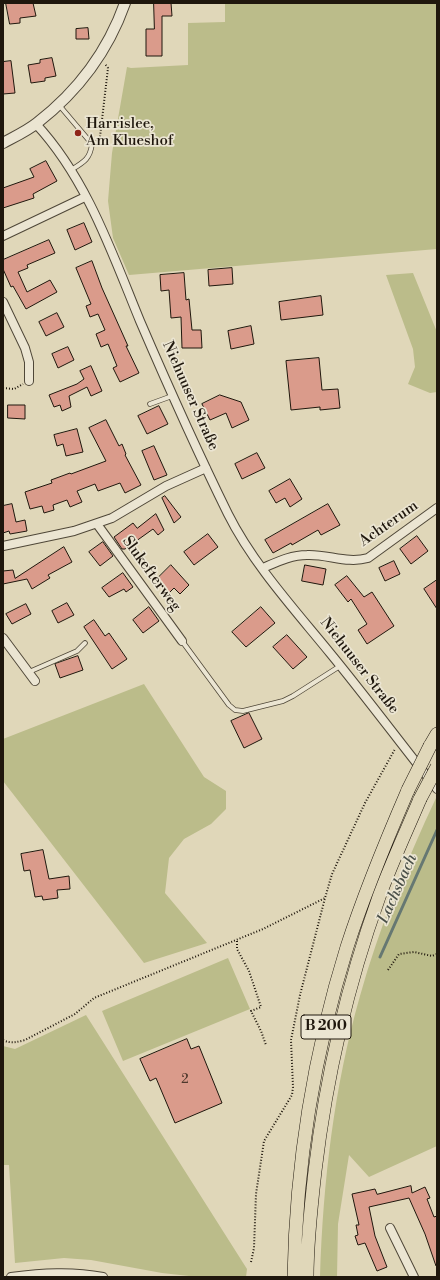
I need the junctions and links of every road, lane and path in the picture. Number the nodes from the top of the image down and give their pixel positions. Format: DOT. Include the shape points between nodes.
graph roads {
  1 [pos="125,3"];
  2 [pos="100,55"];
  3 [pos="59,105"];
  4 [pos="36,124"];
  5 [pos="3,143"];
  6 [pos="92,144"];
  7 [pos="70,170"];
  8 [pos="85,197"];
  9 [pos="3,236"];
  10 [pos="3,302"];
  11 [pos="29,381"];
  12 [pos="3,388"];
  13 [pos="172,396"];
  14 [pos="150,404"];
  15 [pos="206,468"];
  16 [pos="437,508"];
  17 [pos="96,524"];
  18 [pos="3,546"];
  19 [pos="263,568"];
  20 [pos="3,638"];
  21 [pos="182,641"];
  22 [pos="85,643"];
  23 [pos="341,666"];
  24 [pos="28,672"];
  25 [pos="35,681"];
  26 [pos="437,734"];
  27 [pos="399,741"];
  28 [pos="437,767"];
  29 [pos="436,788"];
  30 [pos="324,898"];
  31 [pos="237,941"];
  32 [pos="437,954"];
  33 [pos="388,970"];
  34 [pos="3,1040"];
  35 [pos="266,1046"];
  36 [pos="390,1228"];
  37 [pos="251,1262"];
  38 [pos="11,1277"];
  39 [pos="101,1277"];
  40 [pos="294,1277"];
  41 [pos="307,1277"];
  42 [pos="414,1277"];
  1 -- 2 [label="street"];
  2 -- 3 [label="street" via="84,78"];
  2 -- 6 [label="path" via="108,68 100,138"];
  3 -- 4 [label="street"];
  3 -- 6 [label="lane"];
  4 -- 5 [label="street"];
  4 -- 7 [label="street, Niehuuser Straße"];
  6 -- 7 [label="lane" via="91,153 82,163"];
  7 -- 8 [label="street, Niehuuser Straße"];
  8 -- 9 [label="street"];
  8 -- 13 [label="street, Niehuuser Straße" via="95,212"];
  10 -- 11 [label="street" via="25,348 29,362"];
  11 -- 12 [label="path" via="14,389"];
  13 -- 14 [label="lane"];
  13 -- 15 [label="street, Niehuuser Straße"];
  15 -- 17 [label="street" via="166,486 112,518"];
  15 -- 19 [label="street, Niehuuser Straße" via="232,522"];
  16 -- 19 [label="street, Achterum" via="368,558 358,561 308,554 281,560"];
  17 -- 18 [label="street"];
  17 -- 21 [label="street, Slukefterweg"];
  19 -- 23 [label="street, Niehuuser Straße"];
  20 -- 24 [label="street"];
  21 -- 23 [label="lane" via="228,705 235,710 243,711 293,696"];
  22 -- 24 [label="lane" via="77,651"];
  23 -- 27 [label="street, Niehuuser Straße"];
  24 -- 25 [label="street"];
  26 -- 40 [label="highway, B 200, bridge" via="408,790 368,887 334,992 318,1058 306,1127 296,1212"];
  27 -- 29 [label="street, Niehuuser Straße"];
  27 -- 30 [label="path" via="365,802 332,874"];
  28 -- 41 [label="highway, B 200, bridge" via="420,799 379,897 345,1009 320,1131"];
  30 -- 31 [label="path"];
  30 -- 37 [label="path" via="291,1040 292,1095 264,1141 256,1194"];
  31 -- 34 [label="path" via="94,998 75,1014 25,1040 16,1043"];
  31 -- 35 [label="path" via="237,950 249,971 260,1007 251,1011"];
  32 -- 33 [label="path" via="399,954"];
  36 -- 42 [label="street"];
  38 -- 39 [label="street" via="72,1272"];
}
